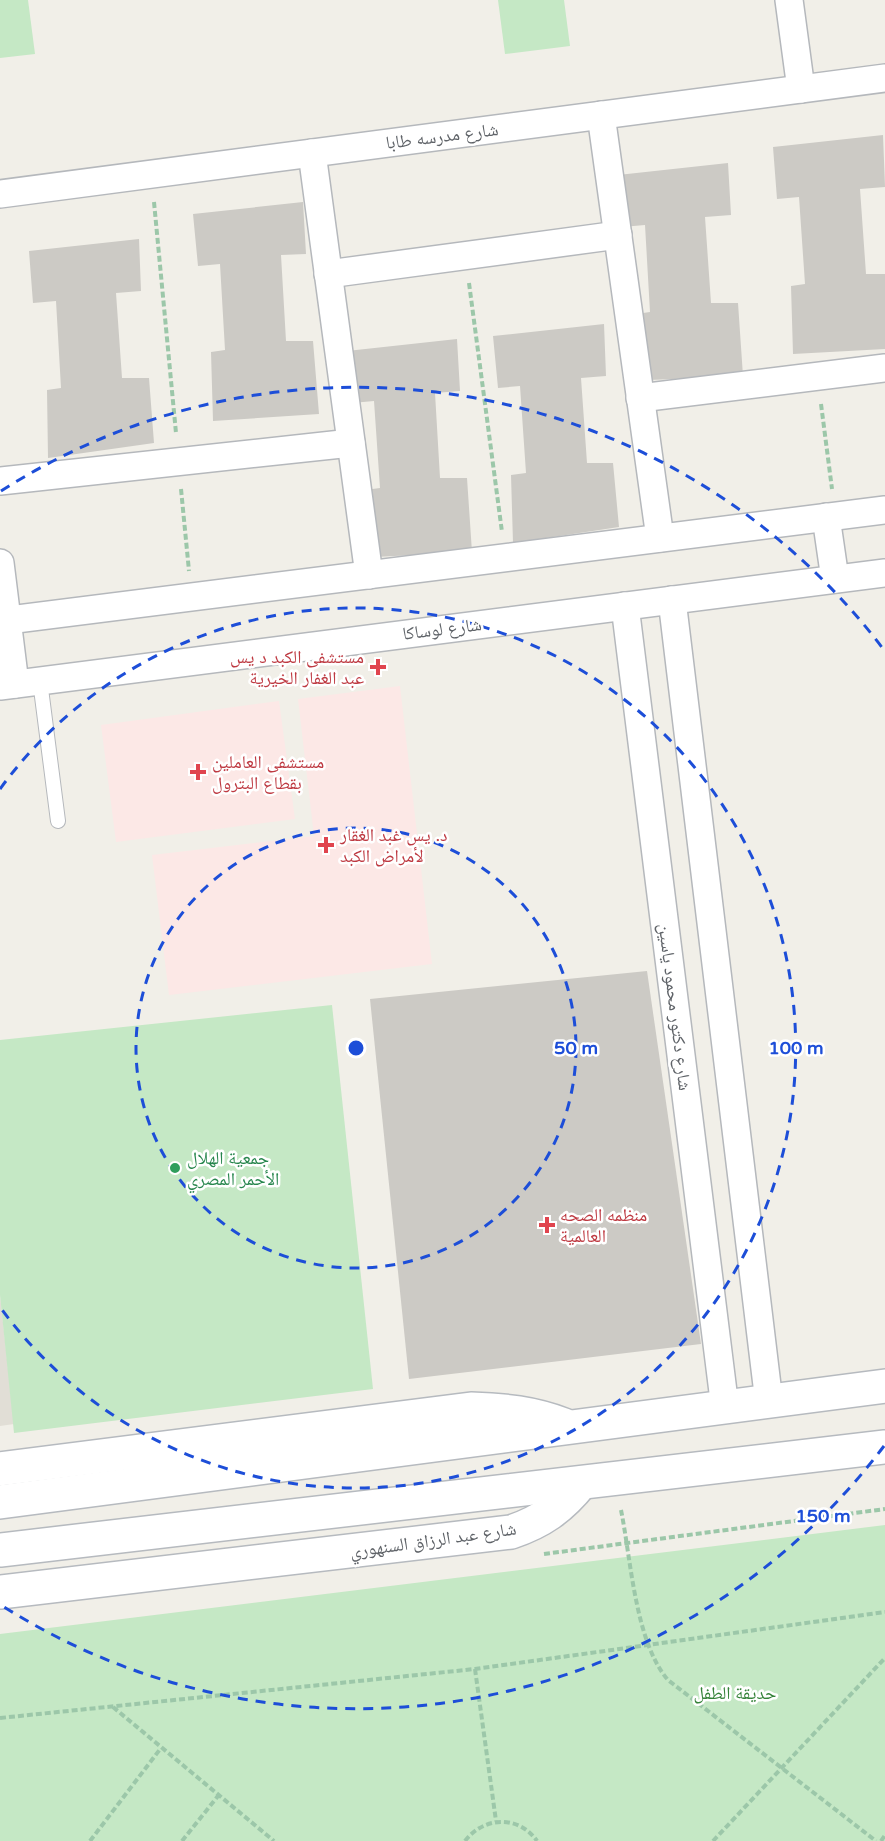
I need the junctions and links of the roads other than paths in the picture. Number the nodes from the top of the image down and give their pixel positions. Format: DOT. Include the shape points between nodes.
graph roads {
  1 [pos="789,0"];
  2 [pos="885,78"];
  3 [pos="801,89"];
  4 [pos="601,115"];
  5 [pos="312,153"];
  6 [pos="0,195"];
  7 [pos="618,235"];
  8 [pos="328,274"];
  9 [pos="885,368"];
  10 [pos="640,398"];
  11 [pos="351,443"];
  12 [pos="0,481"];
  13 [pos="885,510"];
  14 [pos="831,517"];
  15 [pos="660,538"];
  16 [pos="0,563"];
  17 [pos="885,573"];
  18 [pos="369,575"];
  19 [pos="835,579"];
  20 [pos="672,600"];
  21 [pos="625,606"];
  22 [pos="4,621"];
  23 [pos="18,684"];
  24 [pos="58,821"];
  25 [pos="885,1386"];
  26 [pos="769,1402"];
  27 [pos="724,1408"];
  28 [pos="574,1429"];
  29 [pos="885,1447"];
  30 [pos="0,1468"];
  31 [pos="580,1483"];
  32 [pos="0,1502"];
  33 [pos="0,1550"];
  34 [pos="0,1592"];
  1 -- 3 [label="street"];
  2 -- 3 [label="street, شارع مدرسه طابا"];
  3 -- 4 [label="street, شارع مدرسه طابا"];
  4 -- 5 [label="street, شارع مدرسه طابا"];
  4 -- 7 [label="street"];
  5 -- 6 [label="street, شارع مدرسه طابا"];
  5 -- 8 [label="street"];
  7 -- 8 [label="street"];
  7 -- 10 [label="street"];
  8 -- 11 [label="street"];
  9 -- 10 [label="street"];
  10 -- 15 [label="street"];
  11 -- 12 [label="street"];
  11 -- 18 [label="street"];
  13 -- 14 [label="street"];
  14 -- 15 [label="street"];
  14 -- 19 [label="street"];
  15 -- 18 [label="street"];
  16 -- 22 [label="street"];
  17 -- 19 [label="street, شارع لوساكا"];
  18 -- 22 [label="street"];
  19 -- 20 [label="street, شارع لوساكا"];
  20 -- 21 [label="street, شارع لوساكا"];
  20 -- 26 [label="street"];
  21 -- 23 [label="street, شارع لوساكا"];
  21 -- 27 [label="street, شارع دكتور محمود ياسين"];
  22 -- 23 [label="street"];
  23 -- 24 [label="lane"];
  25 -- 26 [label="street"];
  26 -- 27 [label="street"];
  27 -- 28 [label="street"];
  28 -- 30 [label="street" via="541,1416 471,1409"];
  28 -- 32 [label="street"];
  29 -- 31 [label="street"];
  31 -- 33 [label="street"];
  31 -- 34 [label="street, شارع عبد الرزاق السنهوري" via="551,1515 511,1532"];
}
